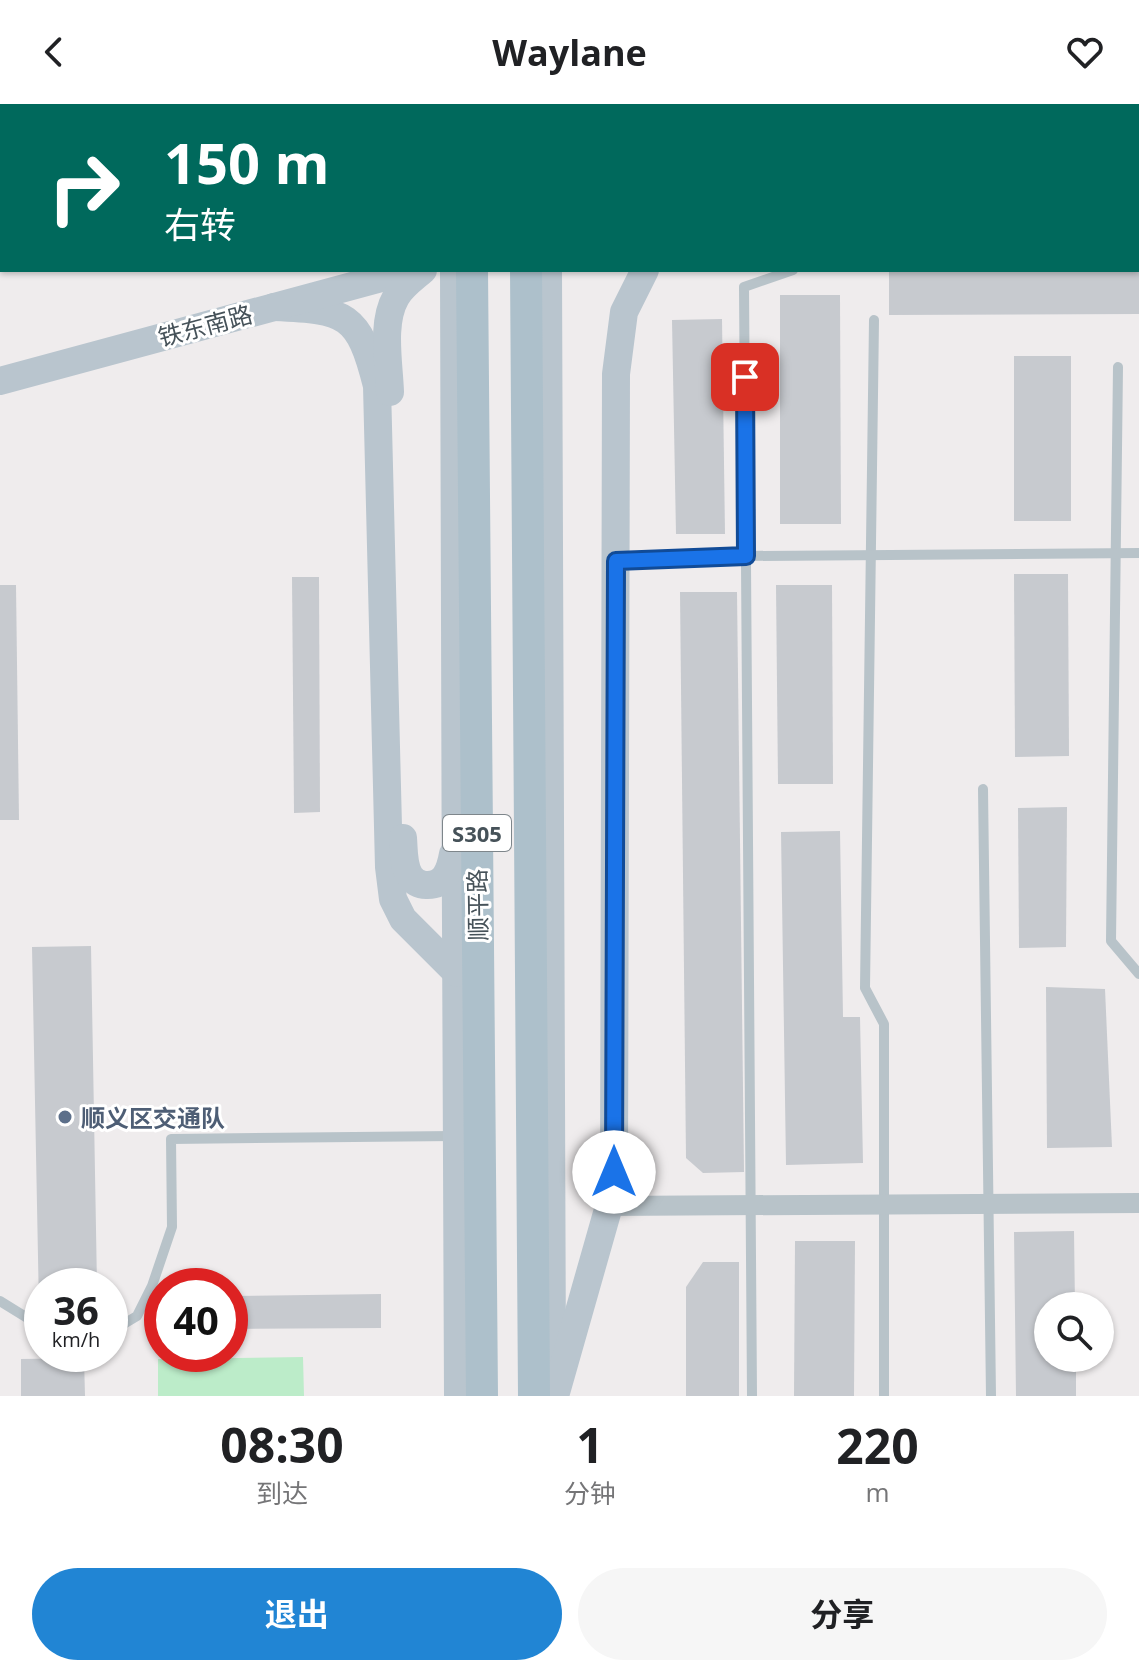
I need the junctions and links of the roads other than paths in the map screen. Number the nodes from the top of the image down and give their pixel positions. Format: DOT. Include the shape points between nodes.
graph roads {
  1 [pos="404,272"];
  2 [pos="421,272"];
  3 [pos="463,272"];
  4 [pos="463,272"];
  5 [pos="526,272"];
  6 [pos="548,272"];
  7 [pos="644,272"];
  8 [pos="787,272"];
  9 [pos="274,307"];
  10 [pos="874,320"];
  11 [pos="1118,367"];
  12 [pos="0,381"];
  13 [pos="1139,553"];
  14 [pos="1116,554"];
  15 [pos="871,555"];
  16 [pos="746,556"];
  17 [pos="616,561"];
  18 [pos="983,789"];
  19 [pos="455,842"];
  20 [pos="457,973"];
  21 [pos="1139,974"];
  22 [pos="459,1136"];
  23 [pos="1139,1203"];
  24 [pos="884,1204"];
  25 [pos="990,1205"];
  26 [pos="609,1206"];
  27 [pos="753,1207"];
  28 [pos="0,1301"];
  29 [pos="24,1316"];
  30 [pos="128,1321"];
  31 [pos="458,1396"];
  32 [pos="482,1396"];
  33 [pos="534,1396"];
  34 [pos="553,1396"];
  35 [pos="752,1396"];
  36 [pos="884,1396"];
  37 [pos="991,1396"];
  1 -- 9 [label="street, 铁东南路"];
  2 -- 19 [label="street" via="396,297 388,331 401,821 411,878 421,885 442,882"];
  3 -- 19 [label="street"];
  4 -- 32 [label="main road, 顺平路 / S305, bridge"];
  5 -- 33 [label="main road, S305, bridge"];
  6 -- 34 [label="street"];
  7 -- 17 [label="street" via="624,312 616,374"];
  8 -- 16 [label="lane" via="744,287"];
  9 -- 12 [label="street, 铁东南路"];
  9 -- 20 [label="street" via="337,315 357,331 369,353 377,386 393,899 403,919"];
  10 -- 15 [label="lane"];
  11 -- 14 [label="lane"];
  13 -- 14 [label="lane"];
  14 -- 15 [label="lane"];
  14 -- 21 [label="lane" via="1111,941"];
  15 -- 16 [label="lane"];
  15 -- 24 [label="lane" via="865,988 884,1024"];
  16 -- 17 [label="lane"];
  16 -- 27 [label="lane"];
  17 -- 26 [label="street" via="614,1156"];
  18 -- 25 [label="lane"];
  19 -- 20 [label="street"];
  20 -- 22 [label="street"];
  22 -- 30 [label="lane" via="171,1139 172,1227 152,1286 137,1316"];
  22 -- 31 [label="street"];
  23 -- 25 [label="street"];
  24 -- 25 [label="street"];
  24 -- 27 [label="street"];
  24 -- 36 [label="lane"];
  25 -- 37 [label="lane"];
  26 -- 27 [label="street"];
  26 -- 34 [label="street"];
  27 -- 35 [label="lane"];
  28 -- 29 [label="lane"];
}
